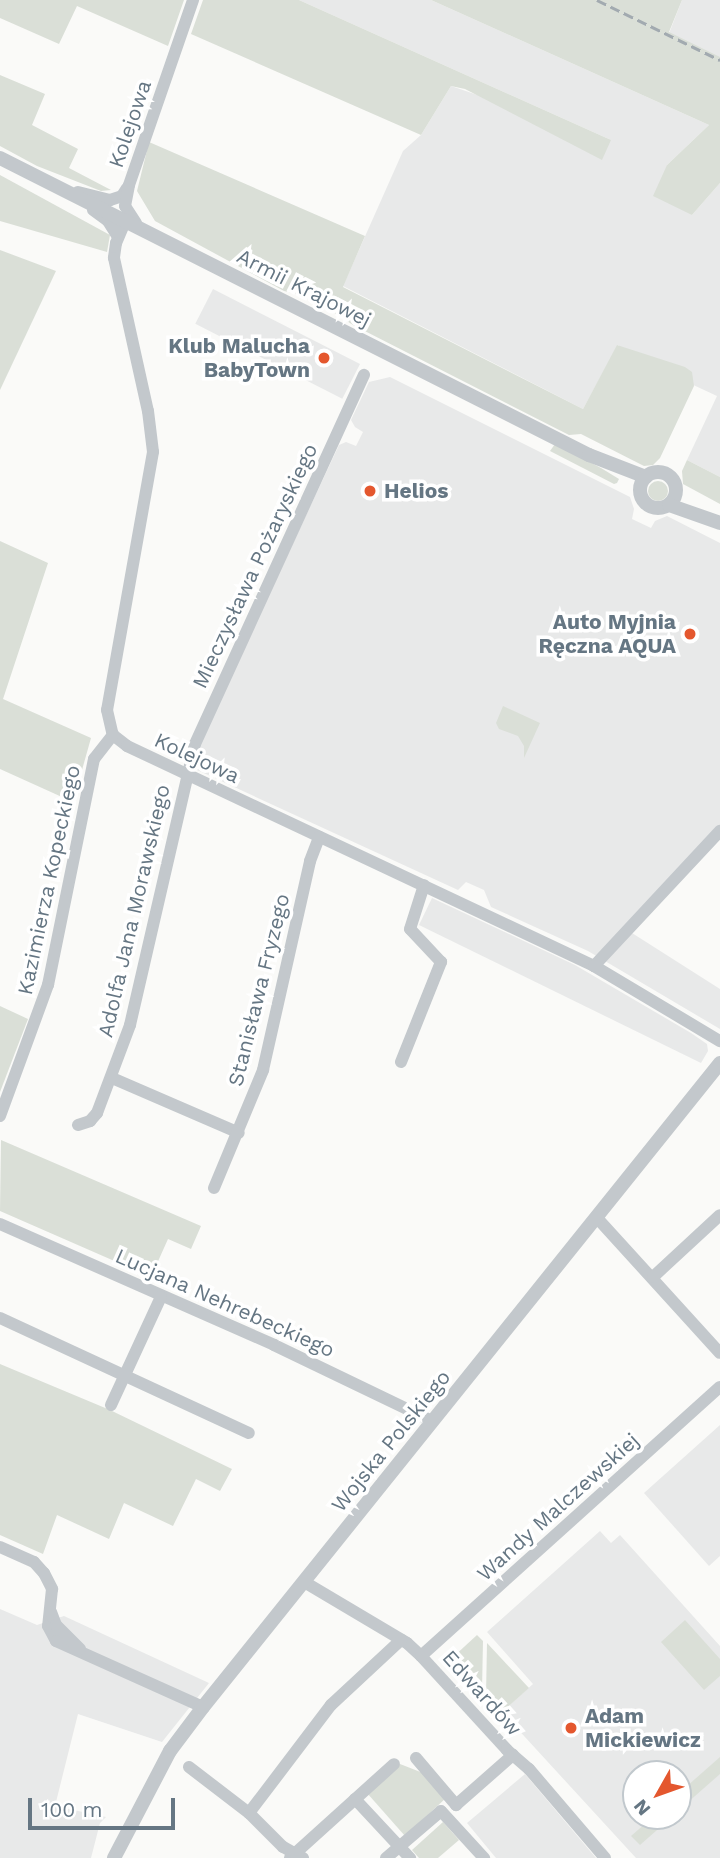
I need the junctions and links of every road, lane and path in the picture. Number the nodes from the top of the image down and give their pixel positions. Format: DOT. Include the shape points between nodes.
graph roads {
  1 [pos="193,0"];
  2 [pos="0,158"];
  3 [pos="54,185"];
  4 [pos="130,185"];
  5 [pos="125,222"];
  6 [pos="144,231"];
  7 [pos="118,237"];
  8 [pos="364,374"];
  9 [pos="643,484"];
  10 [pos="676,491"];
  11 [pos="669,505"];
  12 [pos="720,522"];
  13 [pos="113,735"];
  14 [pos="186,775"];
  15 [pos="720,831"];
  16 [pos="319,837"];
  17 [pos="424,885"];
  18 [pos="594,967"];
  19 [pos="720,1041"];
  20 [pos="401,1062"];
  21 [pos="720,1063"];
  22 [pos="112,1077"];
  23 [pos="0,1116"];
  24 [pos="78,1125"];
  25 [pos="239,1133"];
  26 [pos="214,1188"];
  27 [pos="720,1215"];
  28 [pos="598,1219"];
  29 [pos="0,1224"];
  30 [pos="653,1277"];
  31 [pos="161,1297"];
  32 [pos="0,1318"];
  33 [pos="720,1353"];
  34 [pos="126,1375"];
  35 [pos="720,1387"];
  36 [pos="111,1405"];
  37 [pos="432,1421"];
  38 [pos="249,1433"];
  39 [pos="0,1547"];
  40 [pos="306,1583"];
  41 [pos="401,1640"];
  42 [pos="421,1656"];
  43 [pos="204,1707"];
  44 [pos="513,1755"];
  45 [pos="416,1758"];
  46 [pos="394,1764"];
  47 [pos="189,1768"];
  48 [pos="355,1799"];
  49 [pos="249,1813"];
  50 [pos="399,1846"];
  51 [pos="296,1857"];
  52 [pos="114,1858"];
  53 [pos="386,1858"];
  54 [pos="410,1858"];
  55 [pos="484,1858"];
  56 [pos="605,1858"];
  1 -- 4 [label="street, Kolejowa"];
  2 -- 3 [label="street, Armii Krajowej"];
  3 -- 4 [label="street" via="110,200 122,196"];
  3 -- 5 [label="street, Armii Krajowej"];
  3 -- 7 [label="street" via="108,221"];
  4 -- 6 [label="street, Kolejowa" via="125,206"];
  5 -- 6 [label="street, Armii Krajowej"];
  5 -- 7 [label="street"];
  6 -- 7 [label="street"];
  6 -- 9 [label="street, Armii Krajowej"];
  7 -- 13 [label="street" via="114,258 153,452 107,710"];
  8 -- 14 [label="street, Mieczysława Pożaryskiego" via="195,744"];
  9 -- 10 [label="street" via="654,473 666,474"];
  9 -- 11 [label="street" via="648,506 659,509"];
  10 -- 11 [label="street"];
  10 -- 12 [label="street"];
  11 -- 12 [label="street"];
  13 -- 14 [label="street, Kolejowa"];
  13 -- 23 [label="street, Kazimierza Kopeckiego" via="94,759 48,985"];
  14 -- 16 [label="street, Kolejowa"];
  14 -- 22 [label="street, Adolfa Jana Morawskiego" via="141,981"];
  15 -- 18 [label="street"];
  16 -- 17 [label="street, Kolejowa"];
  16 -- 25 [label="street, Stanisława Fryzego" via="263,1070"];
  17 -- 18 [label="street, Kolejowa"];
  17 -- 20 [label="street" via="410,929 441,962"];
  18 -- 19 [label="street, Kolejowa"];
  21 -- 28 [label="street, Wojska Polskiego"];
  22 -- 24 [label="street, Adolfa Jana Morawskiego" via="97,1113"];
  22 -- 25 [label="street"];
  25 -- 26 [label="street, Stanisława Fryzego"];
  27 -- 30 [label="street"];
  28 -- 30 [label="street"];
  28 -- 37 [label="street, Wojska Polskiego"];
  29 -- 31 [label="street, Lucjana Nehrebeckiego"];
  30 -- 33 [label="street"];
  31 -- 34 [label="street"];
  31 -- 37 [label="street, Lucjana Nehrebeckiego"];
  32 -- 34 [label="street"];
  34 -- 36 [label="street"];
  34 -- 38 [label="street"];
  35 -- 42 [label="street, Wandy Malczewskiej"];
  37 -- 40 [label="street, Wojska Polskiego"];
  39 -- 43 [label="street" via="34,1562 44,1573 52,1589 56,1625 82,1651"];
  40 -- 41 [label="street, Edwardów"];
  40 -- 43 [label="street, Wojska Polskiego"];
  41 -- 42 [label="street, Edwardów"];
  41 -- 49 [label="street" via="331,1705"];
  42 -- 44 [label="street, Edwardów"];
  43 -- 52 [label="street, Wojska Polskiego" via="170,1751"];
  44 -- 45 [label="street" via="456,1805"];
  44 -- 56 [label="street, Edwardów"];
  46 -- 48 [label="street"];
  47 -- 49 [label="street"];
  48 -- 50 [label="street"];
  48 -- 51 [label="street"];
  49 -- 51 [label="street"];
  50 -- 53 [label="street"];
  50 -- 54 [label="street"];
  50 -- 55 [label="street" via="441,1811"];
}
